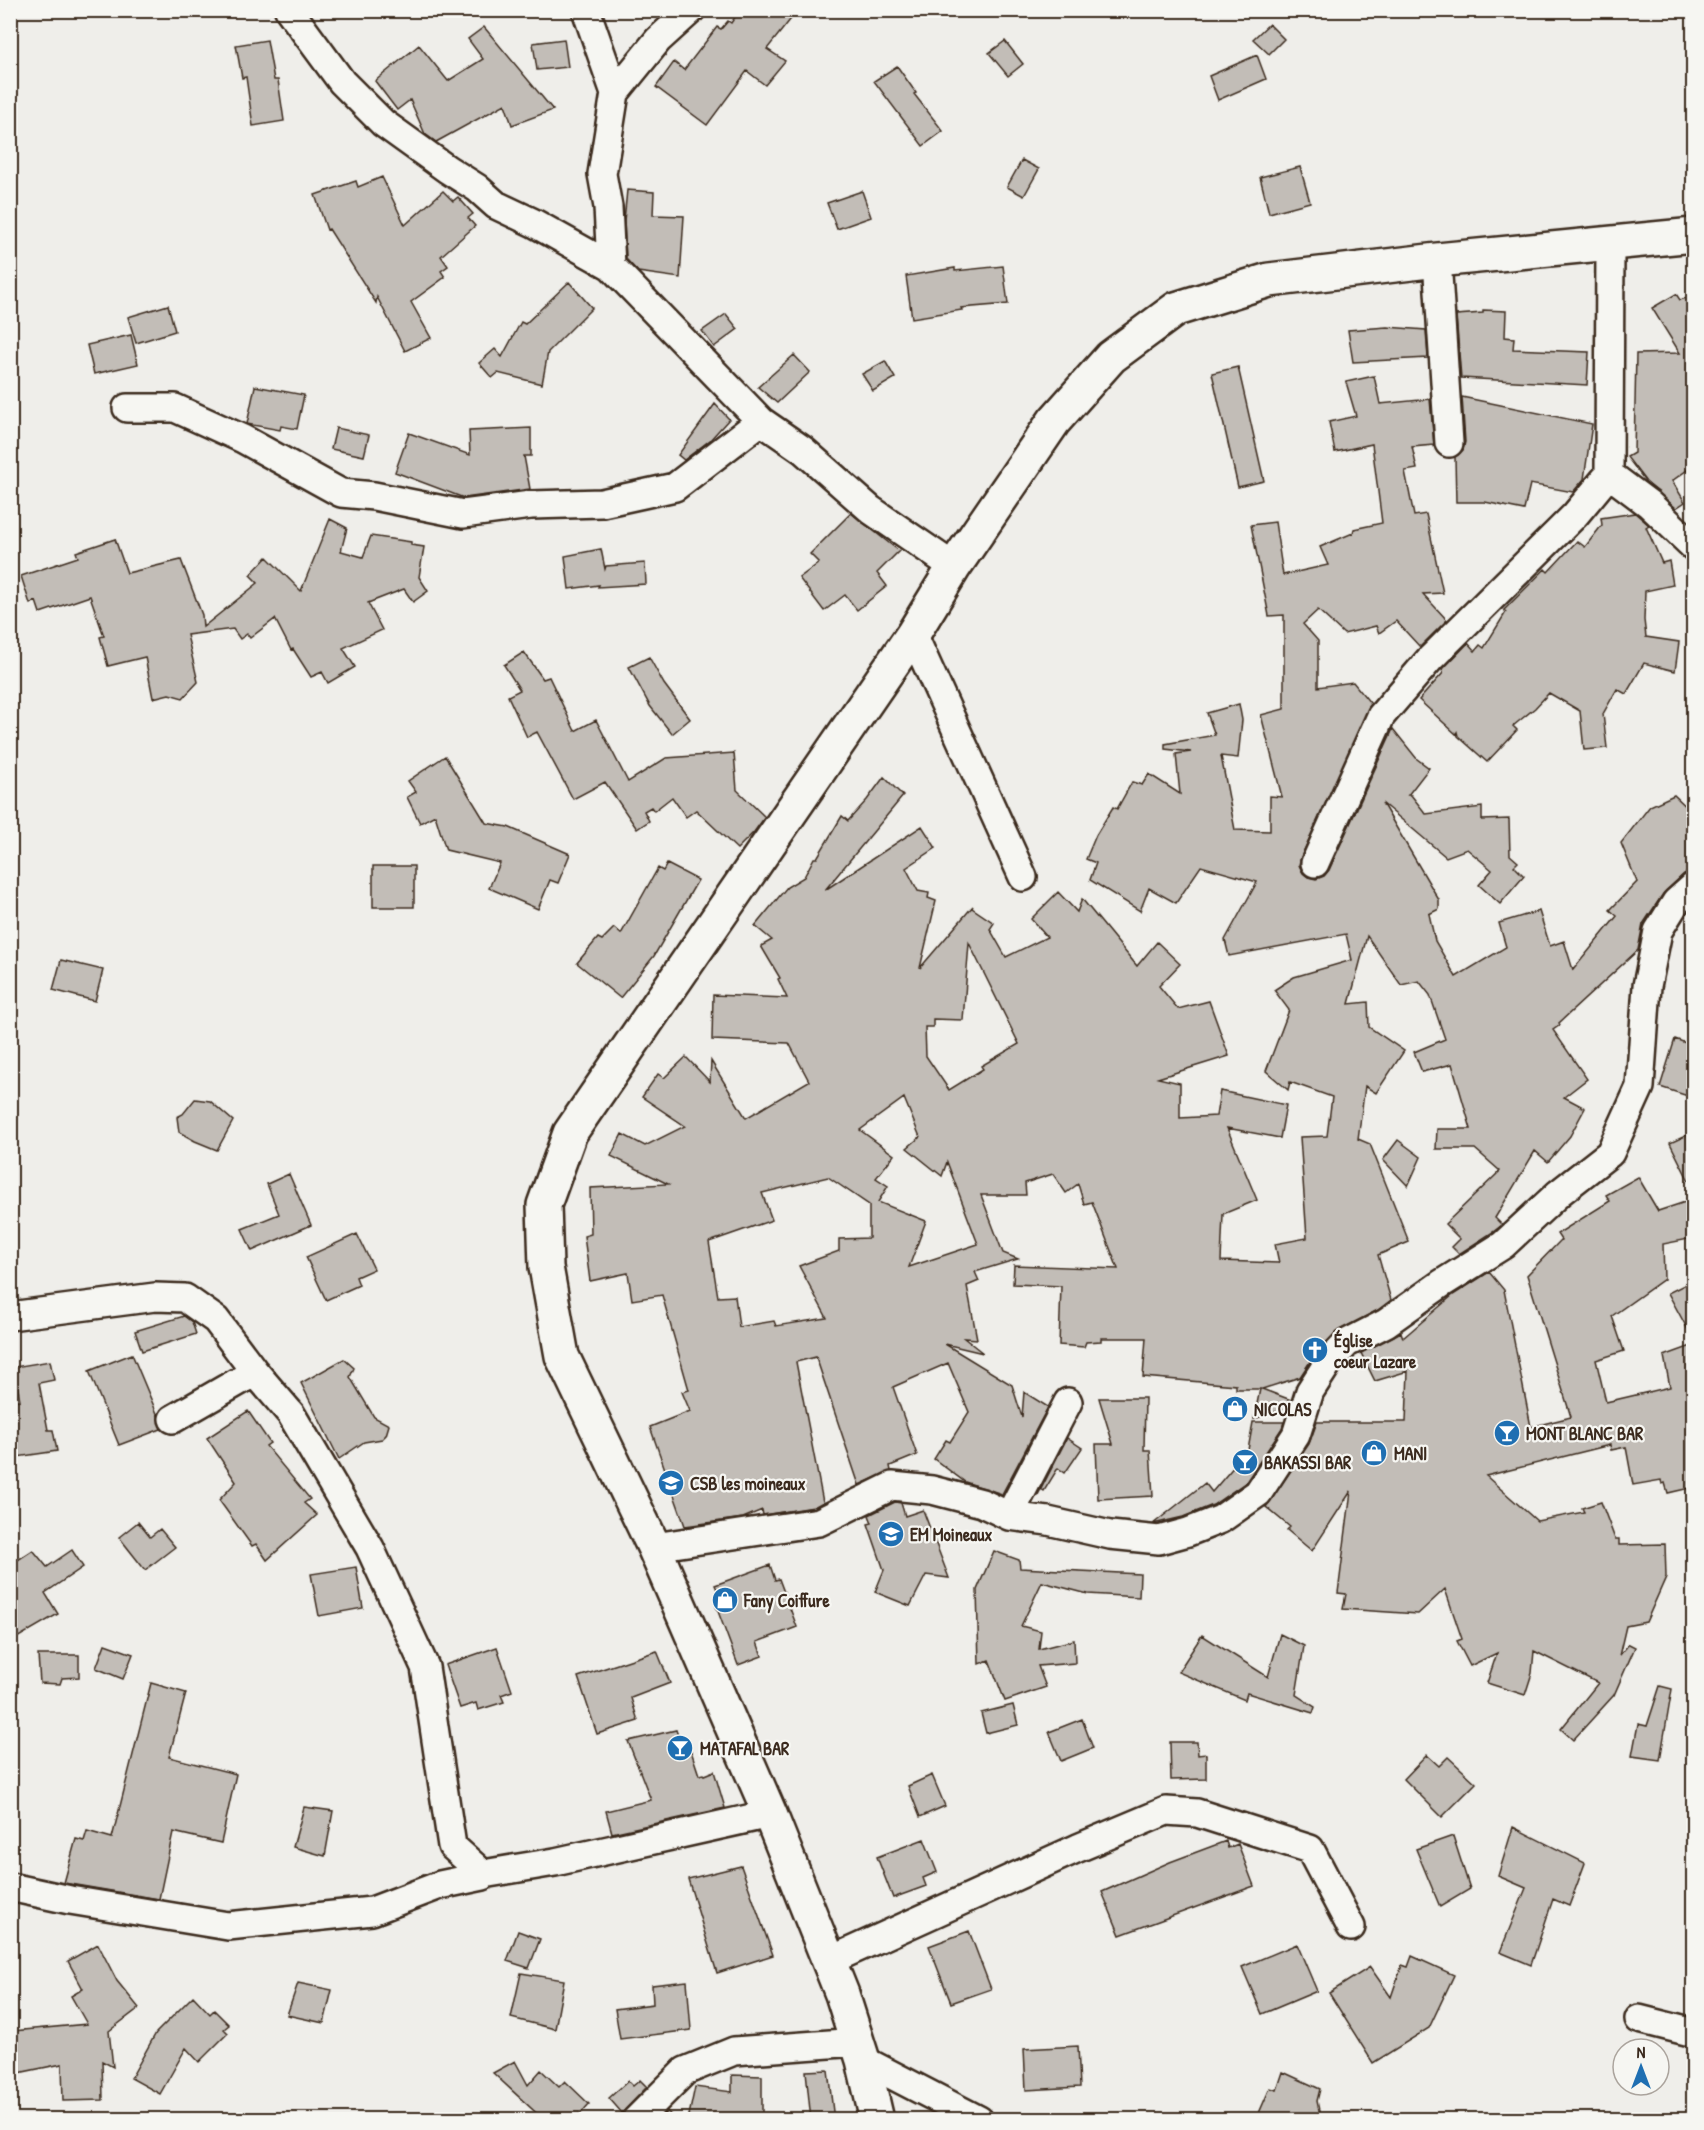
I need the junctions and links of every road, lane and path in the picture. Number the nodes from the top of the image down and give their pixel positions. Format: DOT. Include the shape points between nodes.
graph roads {
  1 [pos="289,10"];
  2 [pos="586,10"];
  3 [pos="691,10"];
  4 [pos="615,93"];
  5 [pos="1694,234"];
  6 [pos="1610,244"];
  7 [pos="1437,260"];
  8 [pos="611,266"];
  9 [pos="127,408"];
  10 [pos="761,421"];
  11 [pos="1449,443"];
  12 [pos="1609,474"];
  13 [pos="1694,547"];
  14 [pos="954,567"];
  15 [pos="913,634"];
  16 [pos="1315,863"];
  17 [pos="1023,877"];
  18 [pos="1694,886"];
  19 [pos="10,1317"];
  20 [pos="255,1372"];
  21 [pos="1068,1402"];
  22 [pos="173,1419"];
  23 [pos="1009,1516"];
  24 [pos="654,1547"];
  25 [pos="770,1814"];
  26 [pos="483,1874"];
  27 [pos="10,1887"];
  28 [pos="1351,1927"];
  29 [pos="829,1961"];
  30 [pos="1639,2019"];
  31 [pos="1694,2033"];
  32 [pos="860,2051"];
  33 [pos="636,2120"];
  34 [pos="877,2120"];
  35 [pos="980,2120"];
  1 -- 8 [label="street" via="342,82 383,123 496,205"];
  2 -- 4 [label="street"];
  3 -- 4 [label="street" via="658,40"];
  4 -- 8 [label="street" via="602,174"];
  5 -- 6 [label="main road"];
  6 -- 7 [label="main road"];
  6 -- 12 [label="street"];
  7 -- 11 [label="street"];
  7 -- 14 [label="main road" via="1269,280 1176,309 1111,357 1054,421"];
  8 -- 10 [label="street"];
  9 -- 10 [label="street" via="175,408 243,439 341,493 463,514 531,505 602,503 675,487"];
  10 -- 14 [label="street" via="803,450 870,510"];
  12 -- 13 [label="street" via="1649,504"];
  12 -- 16 [label="street" via="1575,515 1430,659 1381,716"];
  14 -- 15 [label="main road"];
  15 -- 17 [label="street"];
  15 -- 24 [label="main road" via="570,1133 544,1205 546,1267 562,1356"];
  18 -- 23 [label="street" via="1676,902 1658,931 1647,986 1640,1087 1610,1153 1503,1245 1386,1323 1347,1343 1310,1391 1296,1435 1258,1493 1221,1519 1159,1540"];
  19 -- 20 [label="street" via="155,1297 185,1298 216,1320"];
  20 -- 22 [label="street"];
  20 -- 26 [label="street" via="291,1414 370,1548 425,1667 452,1846"];
  21 -- 23 [label="street"];
  23 -- 24 [label="street" via="982,1503 932,1490 892,1486 819,1522"];
  24 -- 25 [label="main road"];
  25 -- 26 [label="street"];
  25 -- 29 [label="main road"];
  26 -- 27 [label="street" via="372,1911 228,1926"];
  28 -- 29 [label="street" via="1310,1849 1197,1813 1166,1811"];
  29 -- 32 [label="main road"];
  30 -- 31 [label="street"];
  32 -- 33 [label="street" via="734,2051 685,2071"];
  32 -- 34 [label="main road"];
  32 -- 35 [label="street"];
}
